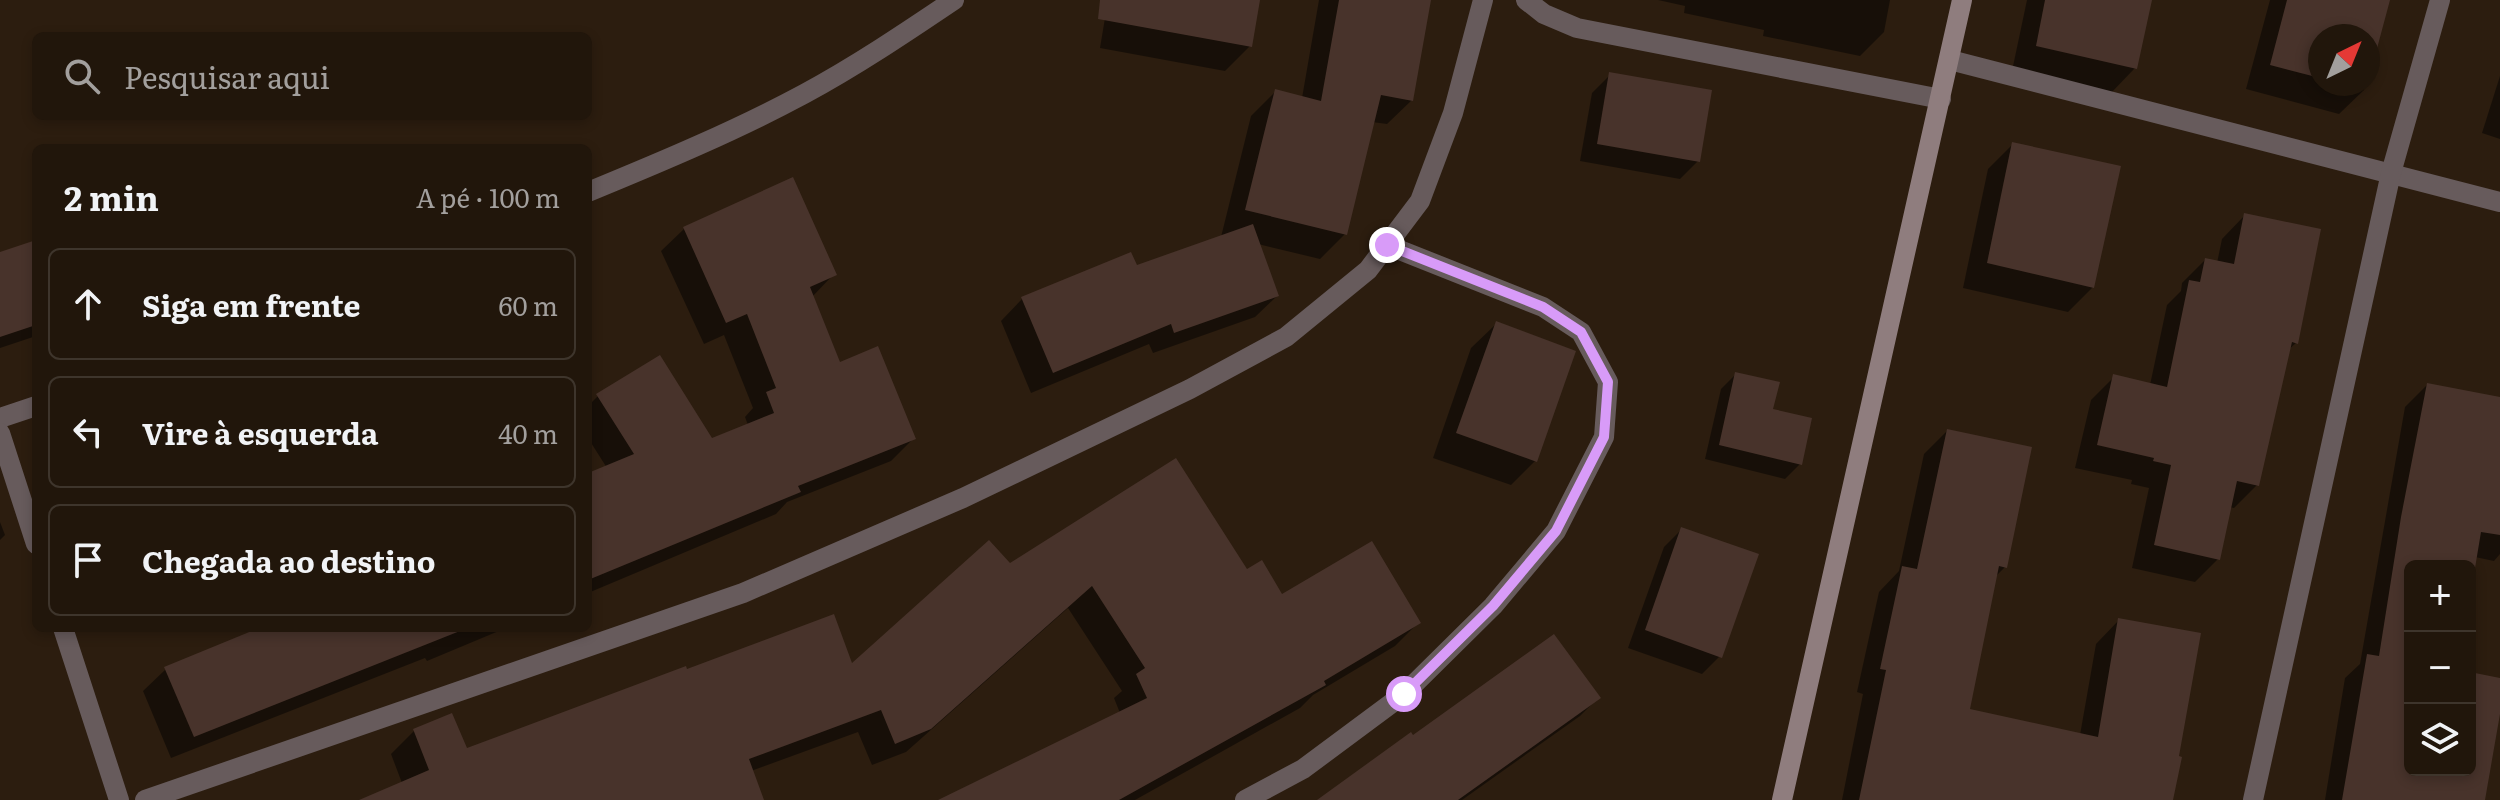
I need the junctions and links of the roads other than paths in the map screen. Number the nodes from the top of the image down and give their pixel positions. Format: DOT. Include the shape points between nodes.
graph roads {
  1 [pos="954,0"];
  2 [pos="1483,0"];
  3 [pos="1526,0"];
  4 [pos="1962,0"];
  5 [pos="2440,0"];
  6 [pos="1950,60"];
  7 [pos="1941,99"];
  8 [pos="2391,173"];
  9 [pos="592,190"];
  10 [pos="2500,202"];
  11 [pos="1387,245"];
  12 [pos="32,407"];
  13 [pos="0,418"];
  14 [pos="0,433"];
  15 [pos="32,532"];
  16 [pos="64,632"];
  17 [pos="119,800"];
  18 [pos="145,800"];
  19 [pos="1245,800"];
  20 [pos="1782,800"];
  21 [pos="2253,800"];
  1 -- 9 [label="street" via="803,94"];
  2 -- 11 [label="street" via="1453,113 1420,201"];
  3 -- 7 [label="street" via="1577,28"];
  4 -- 6 [label="street"];
  5 -- 8 [label="street"];
  6 -- 7 [label="street"];
  6 -- 8 [label="street"];
  7 -- 20 [label="street"];
  8 -- 10 [label="street"];
  8 -- 21 [label="street"];
  11 -- 18 [label="street" via="1368,270 1286,337 963,498 743,593"];
  11 -- 19 [label="street" via="1543,307 1581,332 1608,382 1604,437 1556,531 1493,606 1404,694 1303,769"];
  12 -- 13 [label="street"];
  14 -- 15 [label="street"];
  16 -- 17 [label="street"];
}
